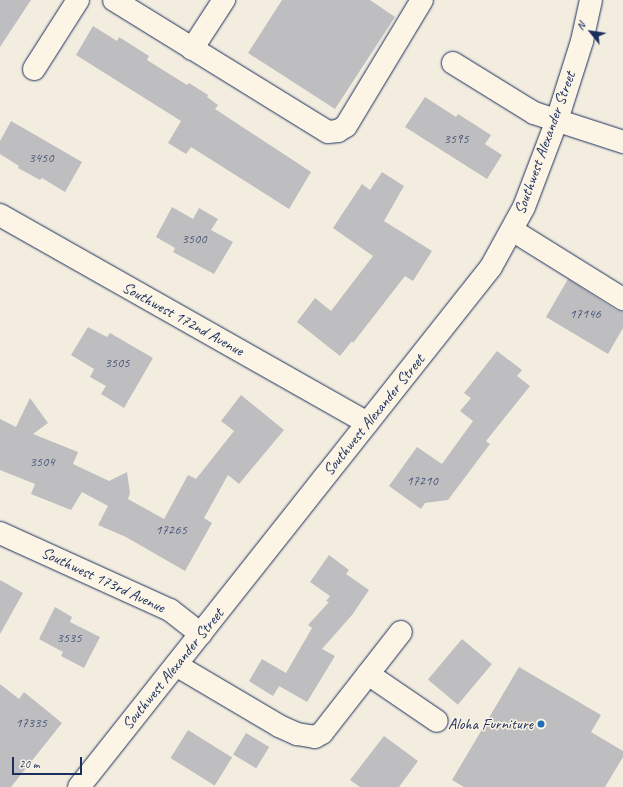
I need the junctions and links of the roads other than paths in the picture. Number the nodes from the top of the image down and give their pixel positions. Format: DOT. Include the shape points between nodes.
graph roads {
  1 [pos="78,0"];
  2 [pos="114,0"];
  3 [pos="224,0"];
  4 [pos="422,0"];
  5 [pos="590,0"];
  6 [pos="192,49"];
  7 [pos="453,63"];
  8 [pos="34,69"];
  9 [pos="557,120"];
  10 [pos="623,142"];
  11 [pos="0,215"];
  12 [pos="512,230"];
  13 [pos="623,299"];
  14 [pos="367,422"];
  15 [pos="0,533"];
  16 [pos="401,632"];
  17 [pos="202,634"];
  18 [pos="176,665"];
  19 [pos="368,674"];
  20 [pos="437,721"];
  21 [pos="79,787"];
  1 -- 8 [label="street"];
  2 -- 6 [label="street"];
  3 -- 6 [label="street"];
  4 -- 6 [label="street" via="346,126 338,131 328,132 319,128"];
  5 -- 9 [label="street, Southwest Alexander Street" via="582,41"];
  7 -- 9 [label="street" via="534,113"];
  9 -- 10 [label="street"];
  9 -- 12 [label="street, Southwest Alexander Street" via="524,207"];
  11 -- 14 [label="street, Southwest 172nd Avenue"];
  12 -- 13 [label="street"];
  12 -- 14 [label="street, Southwest Alexander Street" via="479,284"];
  14 -- 17 [label="street, Southwest Alexander Street"];
  15 -- 17 [label="street, Southwest 173rd Avenue" via="170,610"];
  16 -- 19 [label="street"];
  17 -- 18 [label="street, Southwest Alexander Street"];
  18 -- 19 [label="street" via="279,726 297,734 315,737 322,732"];
  18 -- 21 [label="street, Southwest Alexander Street"];
  19 -- 20 [label="street"];
}
